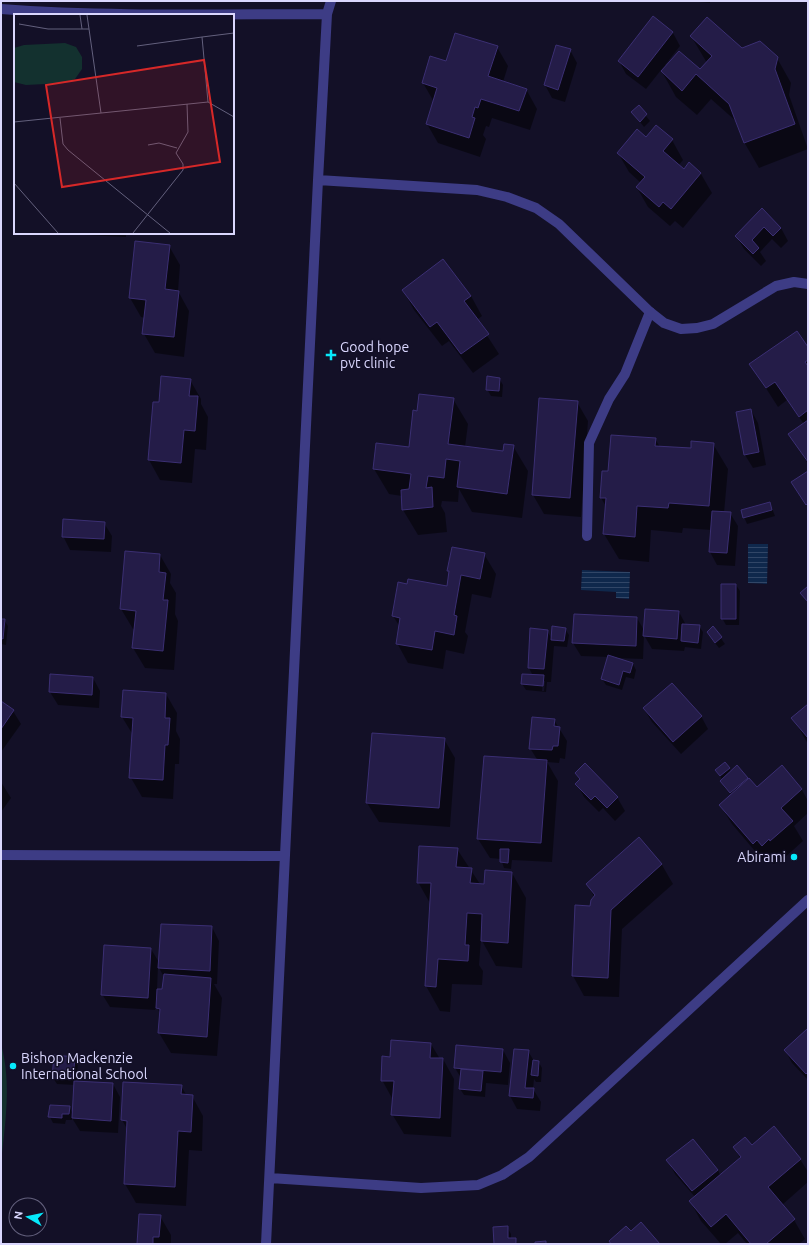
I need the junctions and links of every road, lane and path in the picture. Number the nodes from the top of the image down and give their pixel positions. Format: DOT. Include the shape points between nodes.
graph roads {
  1 [pos="331,1"];
  2 [pos="1,9"];
  3 [pos="327,14"];
  4 [pos="318,180"];
  5 [pos="808,284"];
  6 [pos="650,312"];
  7 [pos="587,536"];
  8 [pos="1,855"];
  9 [pos="285,856"];
  10 [pos="808,900"];
  11 [pos="270,1178"];
  12 [pos="266,1244"];
  1 -- 3 [label="street"];
  2 -- 3 [label="street"];
  3 -- 4 [label="street"];
  4 -- 6 [label="street" via="477,190 536,208 560,224"];
  4 -- 9 [label="street"];
  5 -- 6 [label="street" via="794,282 776,286 713,324 697,328 681,329 664,323"];
  6 -- 7 [label="street" via="625,374 609,399 589,444"];
  8 -- 9 [label="street"];
  9 -- 11 [label="street"];
  10 -- 11 [label="street" via="529,1158 502,1175 478,1185 421,1188"];
  11 -- 12 [label="street"];
}
